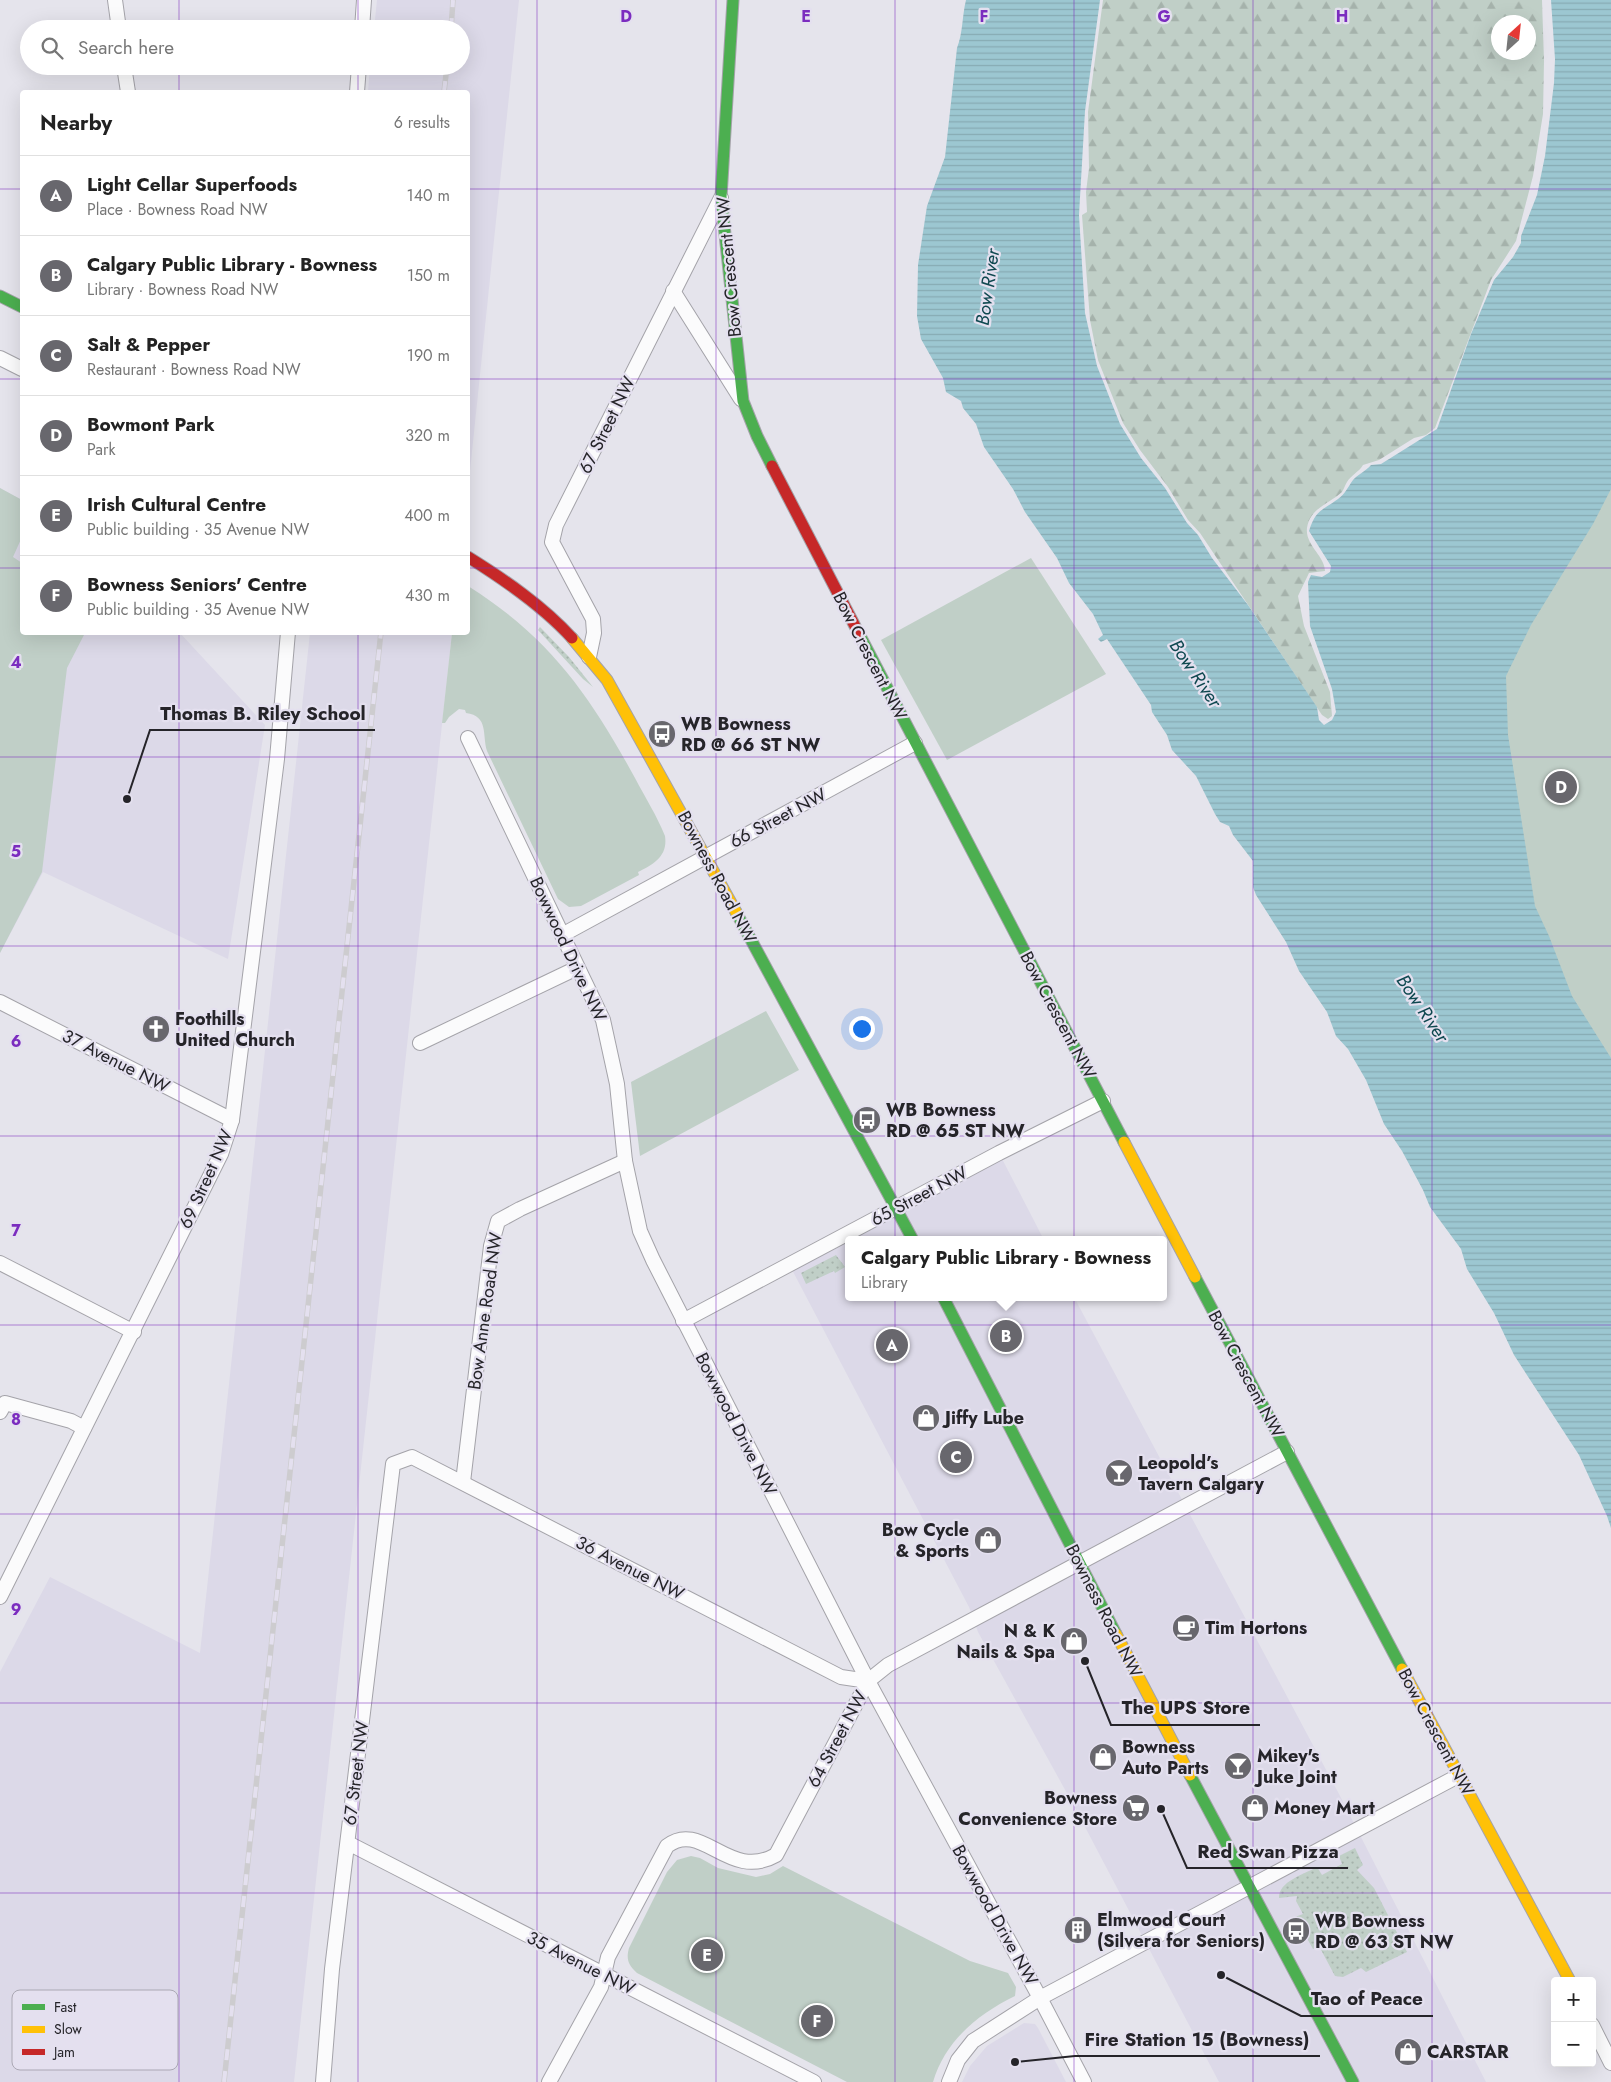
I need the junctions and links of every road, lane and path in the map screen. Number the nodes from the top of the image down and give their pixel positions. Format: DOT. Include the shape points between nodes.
graph roads {
  1 [pos="115,0"];
  2 [pos="364,0"];
  3 [pos="734,0"];
  4 [pos="118,20"];
  5 [pos="363,20"];
  6 [pos="125,75"];
  7 [pos="358,75"];
  8 [pos="128,90"];
  9 [pos="357,90"];
  10 [pos="721,197"];
  11 [pos="673,291"];
  12 [pos="0,296"];
  13 [pos="20,306"];
  14 [pos="0,358"];
  15 [pos="20,368"];
  16 [pos="743,401"];
  17 [pos="470,558"];
  18 [pos="288,635"];
  19 [pos="589,658"];
  20 [pos="468,738"];
  21 [pos="915,743"];
  22 [pos="706,857"];
  23 [pos="562,935"];
  24 [pos="578,968"];
  25 [pos="0,1002"];
  26 [pos="420,1043"];
  27 [pos="1103,1101"];
  28 [pos="232,1120"];
  29 [pos="625,1161"];
  30 [pos="896,1208"];
  31 [pos="911,1236"];
  32 [pos="0,1263"];
  33 [pos="945,1301"];
  34 [pos="683,1321"];
  35 [pos="134,1332"];
  36 [pos="0,1412"];
  37 [pos="84,1428"];
  38 [pos="1287,1452"];
  39 [pos="393,1464"];
  40 [pos="463,1482"];
  41 [pos="1079,1564"];
  42 [pos="0,1597"];
  43 [pos="868,1681"];
  44 [pos="1458,1776"];
  45 [pos="348,1843"];
  46 [pos="1250,1886"];
  47 [pos="604,1974"];
  48 [pos="1568,1977"];
  49 [pos="1040,1998"];
  50 [pos="1596,2033"];
  51 [pos="1611,2063"];
  52 [pos="323,2082"];
  53 [pos="550,2082"];
  54 [pos="814,2082"];
  55 [pos="950,2082"];
  56 [pos="1084,2082"];
  57 [pos="1353,2082"];
  1 -- 4 [label="street"];
  2 -- 5 [label="street"];
  3 -- 10 [label="street, Bow Crescent NW"];
  6 -- 8 [label="street"];
  7 -- 9 [label="street"];
  10 -- 11 [label="street, 67 Street NW"];
  10 -- 16 [label="street, Bow Crescent NW"];
  11 -- 16 [label="street"];
  11 -- 19 [label="street, 67 Street NW" via="556,525 552,542 593,619"];
  12 -- 13 [label="street"];
  14 -- 15 [label="street"];
  16 -- 21 [label="street, Bow Crescent NW" via="757,436"];
  17 -- 19 [label="street, Bowness Road NW" via="549,616"];
  18 -- 28 [label="street, 69 Street NW" via="277,759"];
  19 -- 22 [label="street, Bowness Road NW" via="608,680"];
  20 -- 23 [label="street, Bowwood Drive NW"];
  21 -- 22 [label="street, 66 Street NW"];
  21 -- 27 [label="street, Bow Crescent NW"];
  22 -- 23 [label="street, 66 Street NW"];
  22 -- 30 [label="street, Bowness Road NW"];
  23 -- 24 [label="street, Bowwood Drive NW"];
  24 -- 26 [label="street"];
  24 -- 29 [label="street, Bowwood Drive NW" via="605,1028 617,1084"];
  25 -- 28 [label="street, 37 Avenue NW"];
  27 -- 30 [label="street, 65 Street NW"];
  27 -- 38 [label="street, Bow Crescent NW"];
  28 -- 35 [label="street, 69 Street NW" via="221,1154"];
  29 -- 34 [label="street, Bowwood Drive NW" via="640,1231"];
  29 -- 40 [label="street, Bow Anne Road NW" via="498,1221 491,1246"];
  30 -- 31 [label="street, Bowness Road NW"];
  30 -- 34 [label="street, 65 Street NW"];
  32 -- 35 [label="street"];
  33 -- 41 [label="street, Bowness Road NW"];
  34 -- 43 [label="street, Bowwood Drive NW"];
  35 -- 37 [label="street, 69 Street NW"];
  36 -- 37 [label="street" via="4,1403 71,1421"];
  37 -- 42 [label="street, 69 Street NW"];
  38 -- 41 [label="street, 64 Street NW"];
  38 -- 44 [label="street, Bow Crescent NW"];
  39 -- 40 [label="street, 36 Avenue NW" via="412,1457"];
  39 -- 45 [label="street, 67 Street NW"];
  40 -- 43 [label="street, 36 Avenue NW" via="841,1676"];
  41 -- 43 [label="street, 64 Street NW" via="888,1665"];
  41 -- 46 [label="street, Bowness Road NW"];
  43 -- 47 [label="street, 64 Street NW" via="776,1855 760,1862 744,1862 692,1839 672,1842 662,1852 608,1957"];
  43 -- 49 [label="street, Bowwood Drive NW"];
  44 -- 46 [label="street"];
  44 -- 48 [label="street, Bow Crescent NW"];
  45 -- 47 [label="street, 35 Avenue NW"];
  45 -- 52 [label="street, 67 Street NW" via="332,1969"];
  46 -- 49 [label="street"];
  46 -- 57 [label="street, Bowness Road NW"];
  47 -- 53 [label="street, 64 Street NW" via="601,1987"];
  47 -- 54 [label="street, 35 Avenue NW"];
  49 -- 55 [label="street" via="973,2041 958,2060"];
  49 -- 56 [label="street, Bowwood Drive NW"];
  50 -- 51 [label="street"];
}
